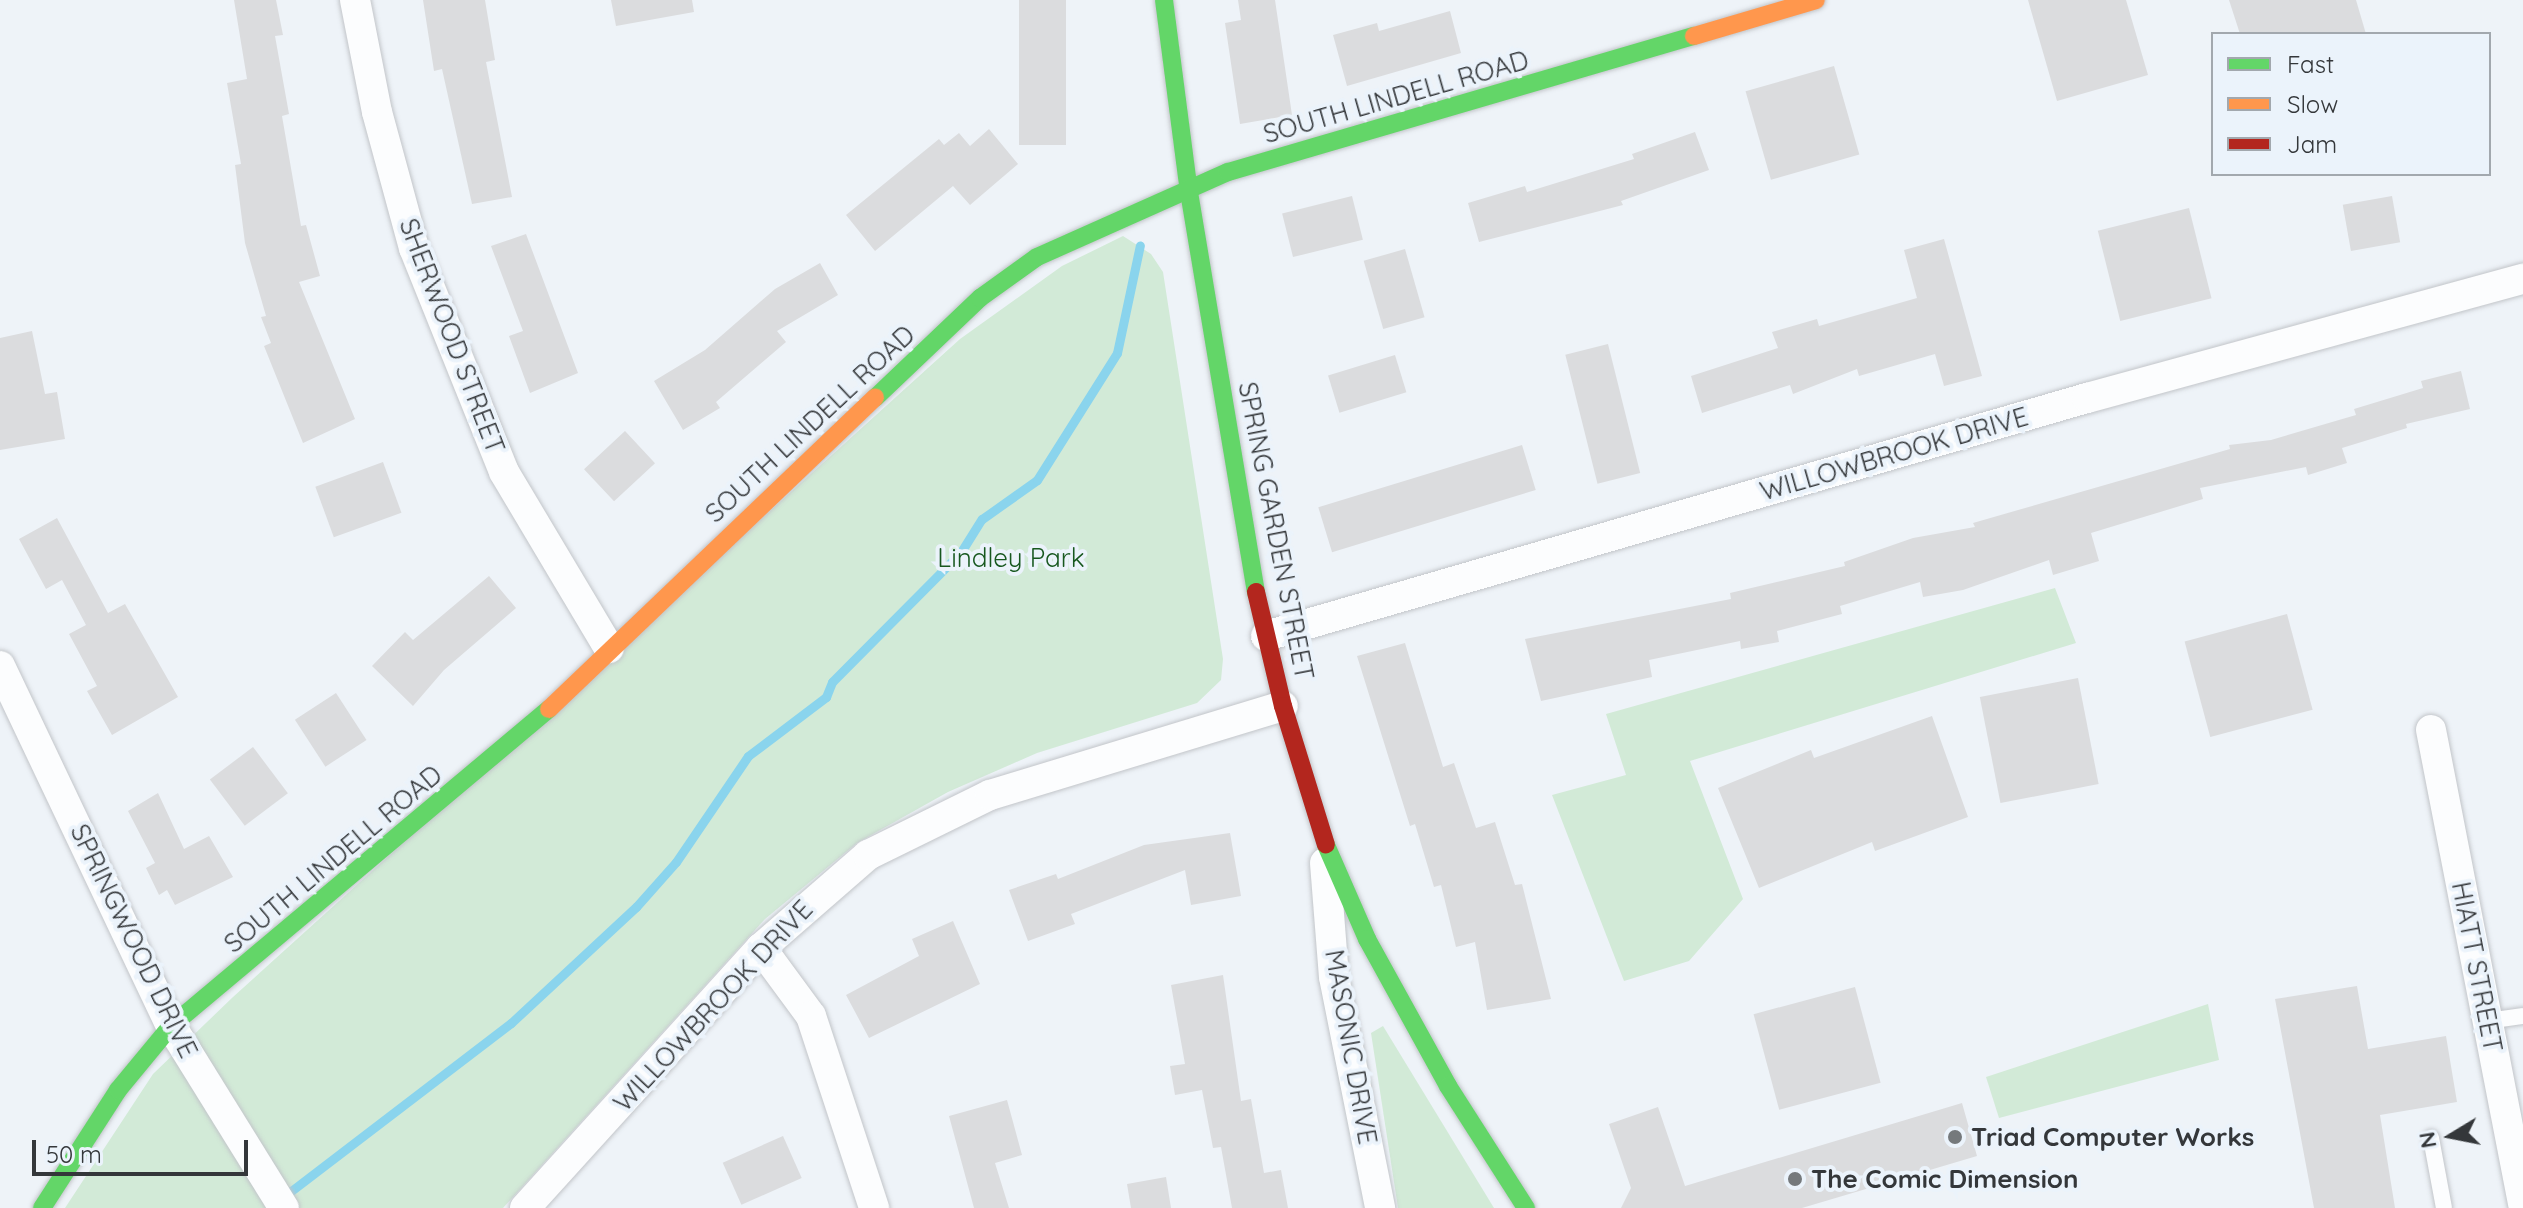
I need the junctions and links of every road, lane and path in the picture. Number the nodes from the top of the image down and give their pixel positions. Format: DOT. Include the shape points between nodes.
graph roads {
  1 [pos="355,0"];
  2 [pos="1164,0"];
  3 [pos="1816,0"];
  4 [pos="1189,192"];
  5 [pos="2523,279"];
  6 [pos="1266,636"];
  7 [pos="609,648"];
  8 [pos="0,666"];
  9 [pos="1283,706"];
  10 [pos="2431,730"];
  11 [pos="1323,838"];
  12 [pos="761,948"];
  13 [pos="2523,1016"];
  14 [pos="2487,1021"];
  15 [pos="171,1026"];
  16 [pos="2431,1138"];
  17 [pos="276,1196"];
  18 [pos="2523,1204"];
  19 [pos="42,1208"];
  20 [pos="525,1208"];
  21 [pos="874,1208"];
  22 [pos="1380,1208"];
  23 [pos="1526,1208"];
  24 [pos="2444,1208"];
  1 -- 7 [label="street, SHERWOOD STREET" via="377,112 414,248 504,472"];
  2 -- 4 [label="street, SPRING GARDEN STREET"];
  3 -- 4 [label="street, SOUTH LINDELL ROAD" via="1228,172"];
  4 -- 6 [label="street, SPRING GARDEN STREET"];
  4 -- 7 [label="street, SOUTH LINDELL ROAD" via="1122,215 1037,257 980,298"];
  5 -- 6 [label="street, WILLOWBROOK DRIVE" via="2087,398"];
  6 -- 9 [label="street, SPRING GARDEN STREET"];
  7 -- 15 [label="street, SOUTH LINDELL ROAD" via="505,749"];
  8 -- 15 [label="street, SPRINGWOOD DRIVE"];
  9 -- 11 [label="street, SPRING GARDEN STREET"];
  9 -- 12 [label="street, WILLOWBROOK DRIVE" via="990,795 868,855"];
  10 -- 14 [label="street, HIATT STREET"];
  11 -- 22 [label="street, MASONIC DRIVE" via="1334,977"];
  11 -- 23 [label="street, SPRING GARDEN STREET" via="1367,939"];
  12 -- 20 [label="street, WILLOWBROOK DRIVE"];
  12 -- 21 [label="street" via="811,1016"];
  13 -- 14 [label="lane"];
  14 -- 18 [label="street, HIATT STREET"];
  15 -- 17 [label="street, SPRINGWOOD DRIVE"];
  15 -- 19 [label="street, SOUTH LINDELL ROAD" via="118,1090"];
  16 -- 24 [label="lane"];
}
